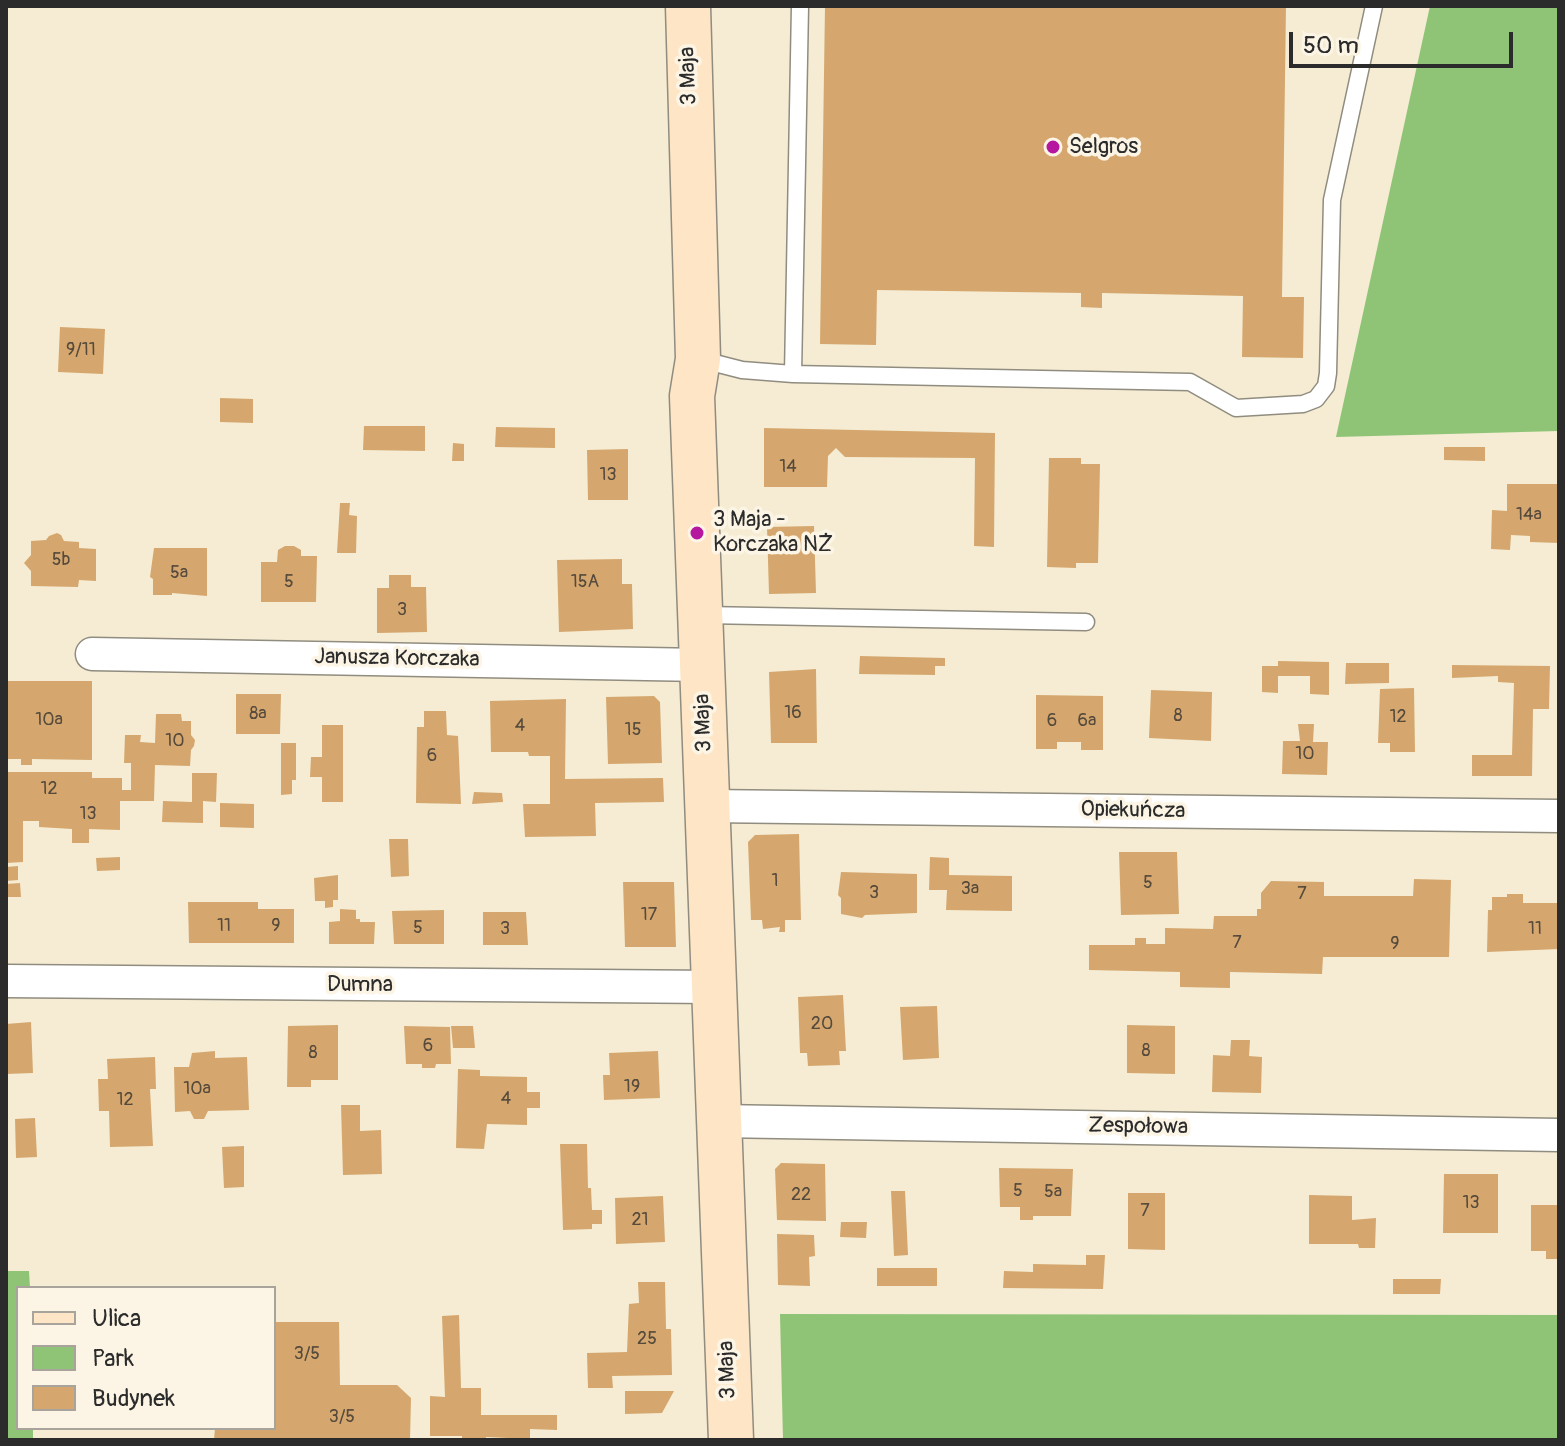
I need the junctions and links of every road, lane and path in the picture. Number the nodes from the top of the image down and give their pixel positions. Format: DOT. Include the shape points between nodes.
graph roads {
  1 [pos="688,6"];
  2 [pos="800,6"];
  3 [pos="1374,6"];
  4 [pos="698,359"];
  5 [pos="793,374"];
  6 [pos="700,614"];
  7 [pos="1086,622"];
  8 [pos="92,654"];
  9 [pos="702,665"];
  10 [pos="707,806"];
  11 [pos="1559,816"];
  12 [pos="6,981"];
  13 [pos="714,987"];
  14 [pos="718,1121"];
  15 [pos="1559,1135"];
  16 [pos="731,1440"];
  1 -- 4 [label="street, 3 Maja"];
  2 -- 5 [label="lane"];
  3 -- 5 [label="lane" via="1332,200 1328,373 1316,399 1236,408 1190,382"];
  4 -- 5 [label="lane" via="742,370"];
  4 -- 6 [label="street, 3 Maja" via="692,396"];
  6 -- 7 [label="lane"];
  6 -- 9 [label="street, 3 Maja"];
  8 -- 9 [label="street, Janusza Korczaka"];
  9 -- 10 [label="street, 3 Maja"];
  10 -- 11 [label="street, Opiekuńcza"];
  10 -- 13 [label="street, 3 Maja"];
  12 -- 13 [label="street, Dumna"];
  13 -- 14 [label="street, 3 Maja"];
  14 -- 15 [label="street, Zespołowa"];
  14 -- 16 [label="street, 3 Maja"];
}
